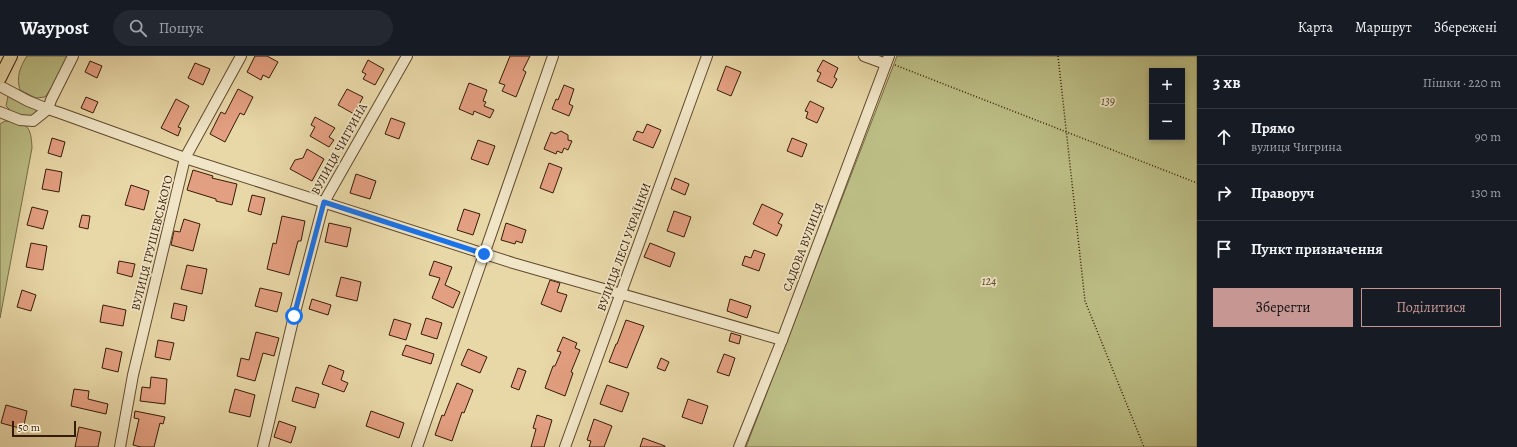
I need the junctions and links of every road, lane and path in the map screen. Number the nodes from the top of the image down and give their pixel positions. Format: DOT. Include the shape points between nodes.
graph roads {
  1 [pos="11,56"];
  2 [pos="73,56"];
  3 [pos="241,56"];
  4 [pos="406,56"];
  5 [pos="553,56"];
  6 [pos="707,56"];
  7 [pos="864,56"];
  8 [pos="1058,56"];
  9 [pos="887,60"];
  10 [pos="0,78"];
  11 [pos="0,86"];
  12 [pos="48,109"];
  13 [pos="0,112"];
  14 [pos="1066,133"];
  15 [pos="185,158"];
  16 [pos="1197,183"];
  17 [pos="324,202"];
  18 [pos="484,254"];
  19 [pos="620,295"];
  20 [pos="782,340"];
  21 [pos="120,447"];
  22 [pos="263,447"];
  23 [pos="417,447"];
  24 [pos="565,447"];
  25 [pos="739,447"];
  26 [pos="1144,447"];
  1 -- 10 [label="main road"];
  2 -- 12 [label="street"];
  3 -- 15 [label="street, ВУЛИЦЯ ГРУШЕВСЬКОГО"];
  4 -- 17 [label="street, ВУЛИЦЯ ЧИГРИНА"];
  5 -- 18 [label="street"];
  6 -- 19 [label="street, ВУЛИЦЯ ЛЕСІ УКРАЇНКИ"];
  7 -- 9 [label="street"];
  8 -- 14 [label="path"];
  9 -- 14 [label="path"];
  9 -- 20 [label="street, САДОВА ВУЛИЦЯ"];
  11 -- 12 [label="street"];
  12 -- 13 [label="street" via="33,121 20,120"];
  12 -- 15 [label="street"];
  14 -- 16 [label="path"];
  14 -- 26 [label="path" via="1085,301"];
  15 -- 17 [label="street"];
  15 -- 21 [label="street, ВУЛИЦЯ ГРУШЕВСЬКОГО" via="133,375"];
  17 -- 18 [label="street"];
  17 -- 22 [label="street, ВУЛИЦЯ ЧИГРИНА"];
  18 -- 19 [label="street"];
  18 -- 23 [label="street"];
  19 -- 20 [label="street"];
  19 -- 24 [label="street, ВУЛИЦЯ ЛЕСІ УКРАЇНКИ"];
  20 -- 25 [label="street, САДОВА ВУЛИЦЯ"];
}
